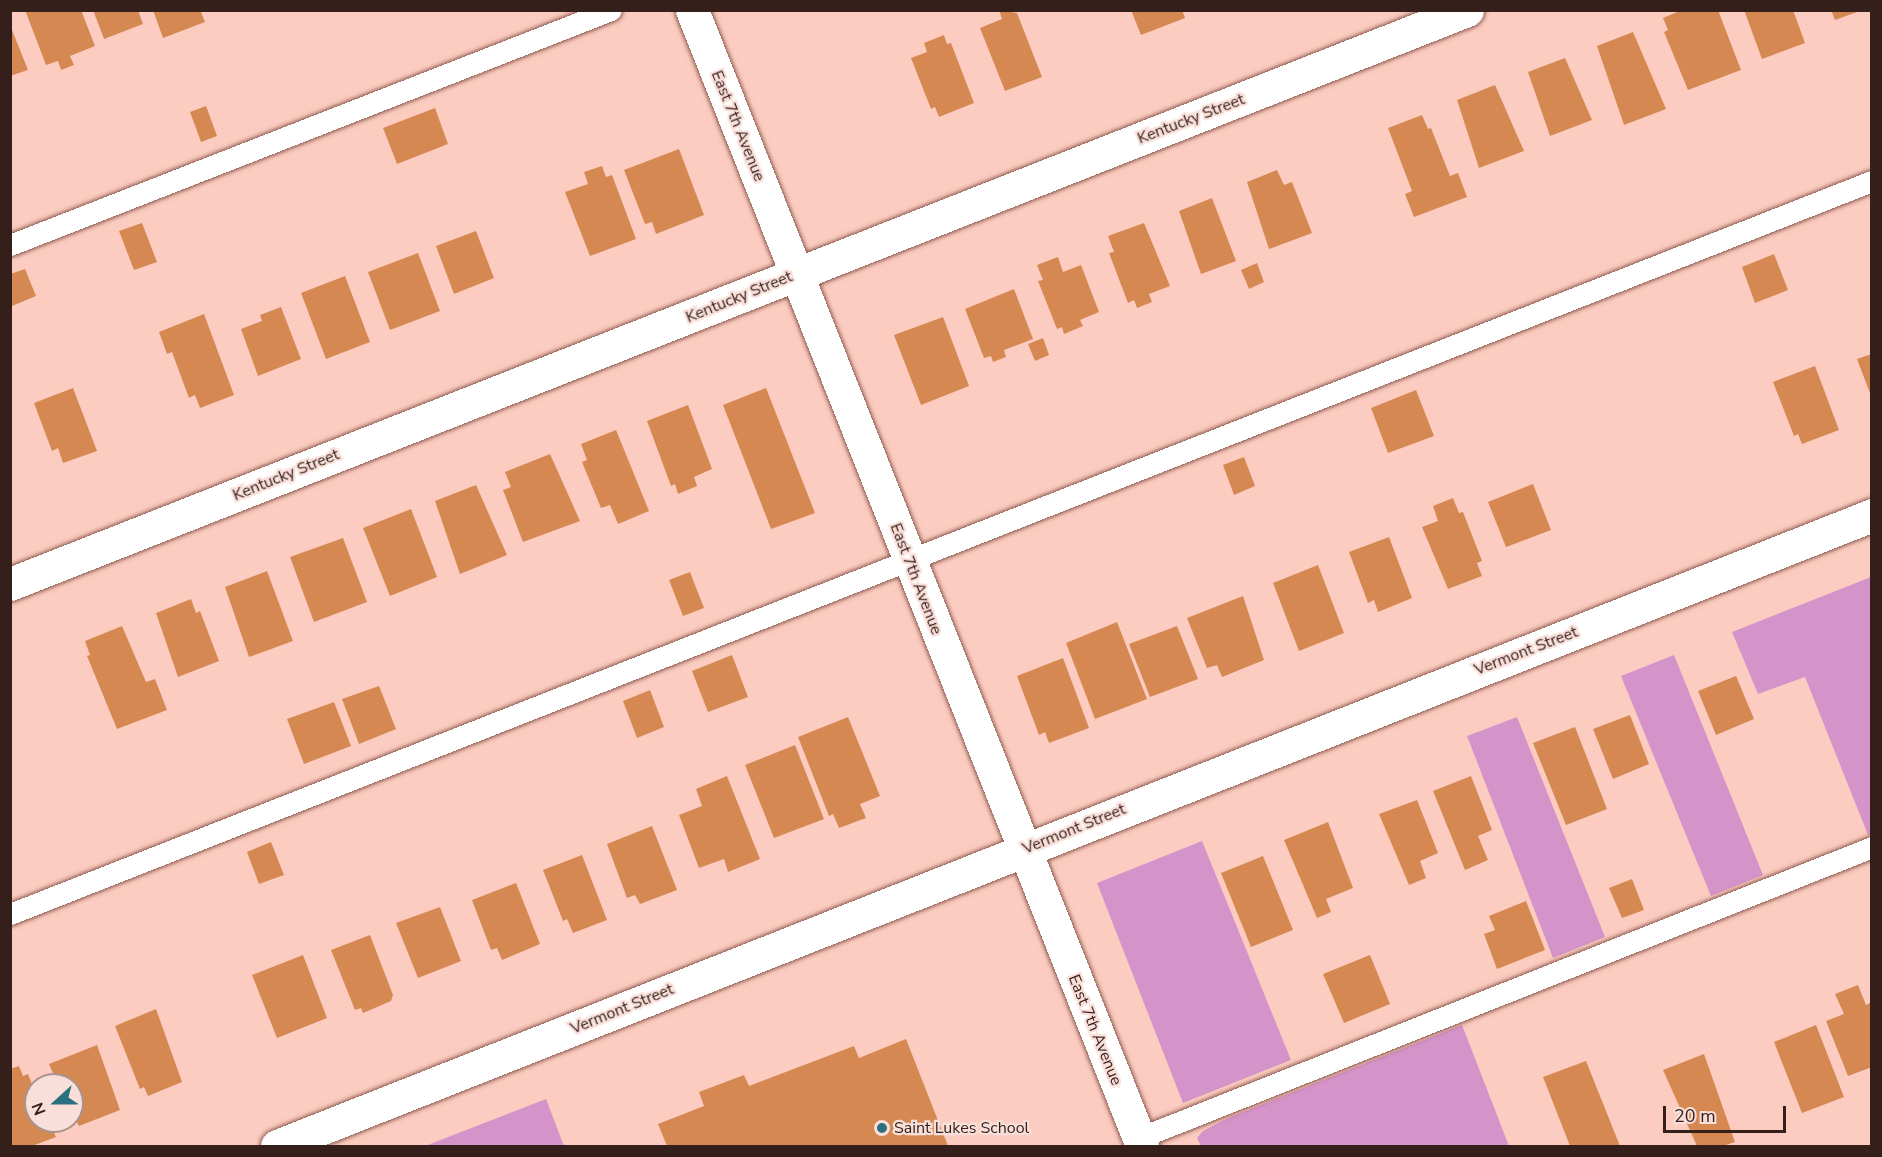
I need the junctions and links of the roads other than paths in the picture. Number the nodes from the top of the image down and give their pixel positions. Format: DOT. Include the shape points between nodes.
graph roads {
  1 [pos="611,10"];
  2 [pos="692,10"];
  3 [pos="1467,10"];
  4 [pos="1872,181"];
  5 [pos="10,246"];
  6 [pos="797,273"];
  7 [pos="1872,515"];
  8 [pos="909,560"];
  9 [pos="10,584"];
  10 [pos="1872,847"];
  11 [pos="1022,850"];
  12 [pos="10,914"];
  13 [pos="1140,1142"];
  14 [pos="277,1146"];
  1 -- 5 [label="lane"];
  2 -- 6 [label="street, East 7th Avenue"];
  3 -- 6 [label="street, Kentucky Street"];
  4 -- 8 [label="lane"];
  6 -- 8 [label="street, East 7th Avenue"];
  6 -- 9 [label="street, Kentucky Street"];
  7 -- 11 [label="street, Vermont Street"];
  8 -- 11 [label="street, East 7th Avenue"];
  8 -- 12 [label="lane"];
  10 -- 13 [label="lane"];
  11 -- 13 [label="street, East 7th Avenue"];
  11 -- 14 [label="street, Vermont Street"];
}
